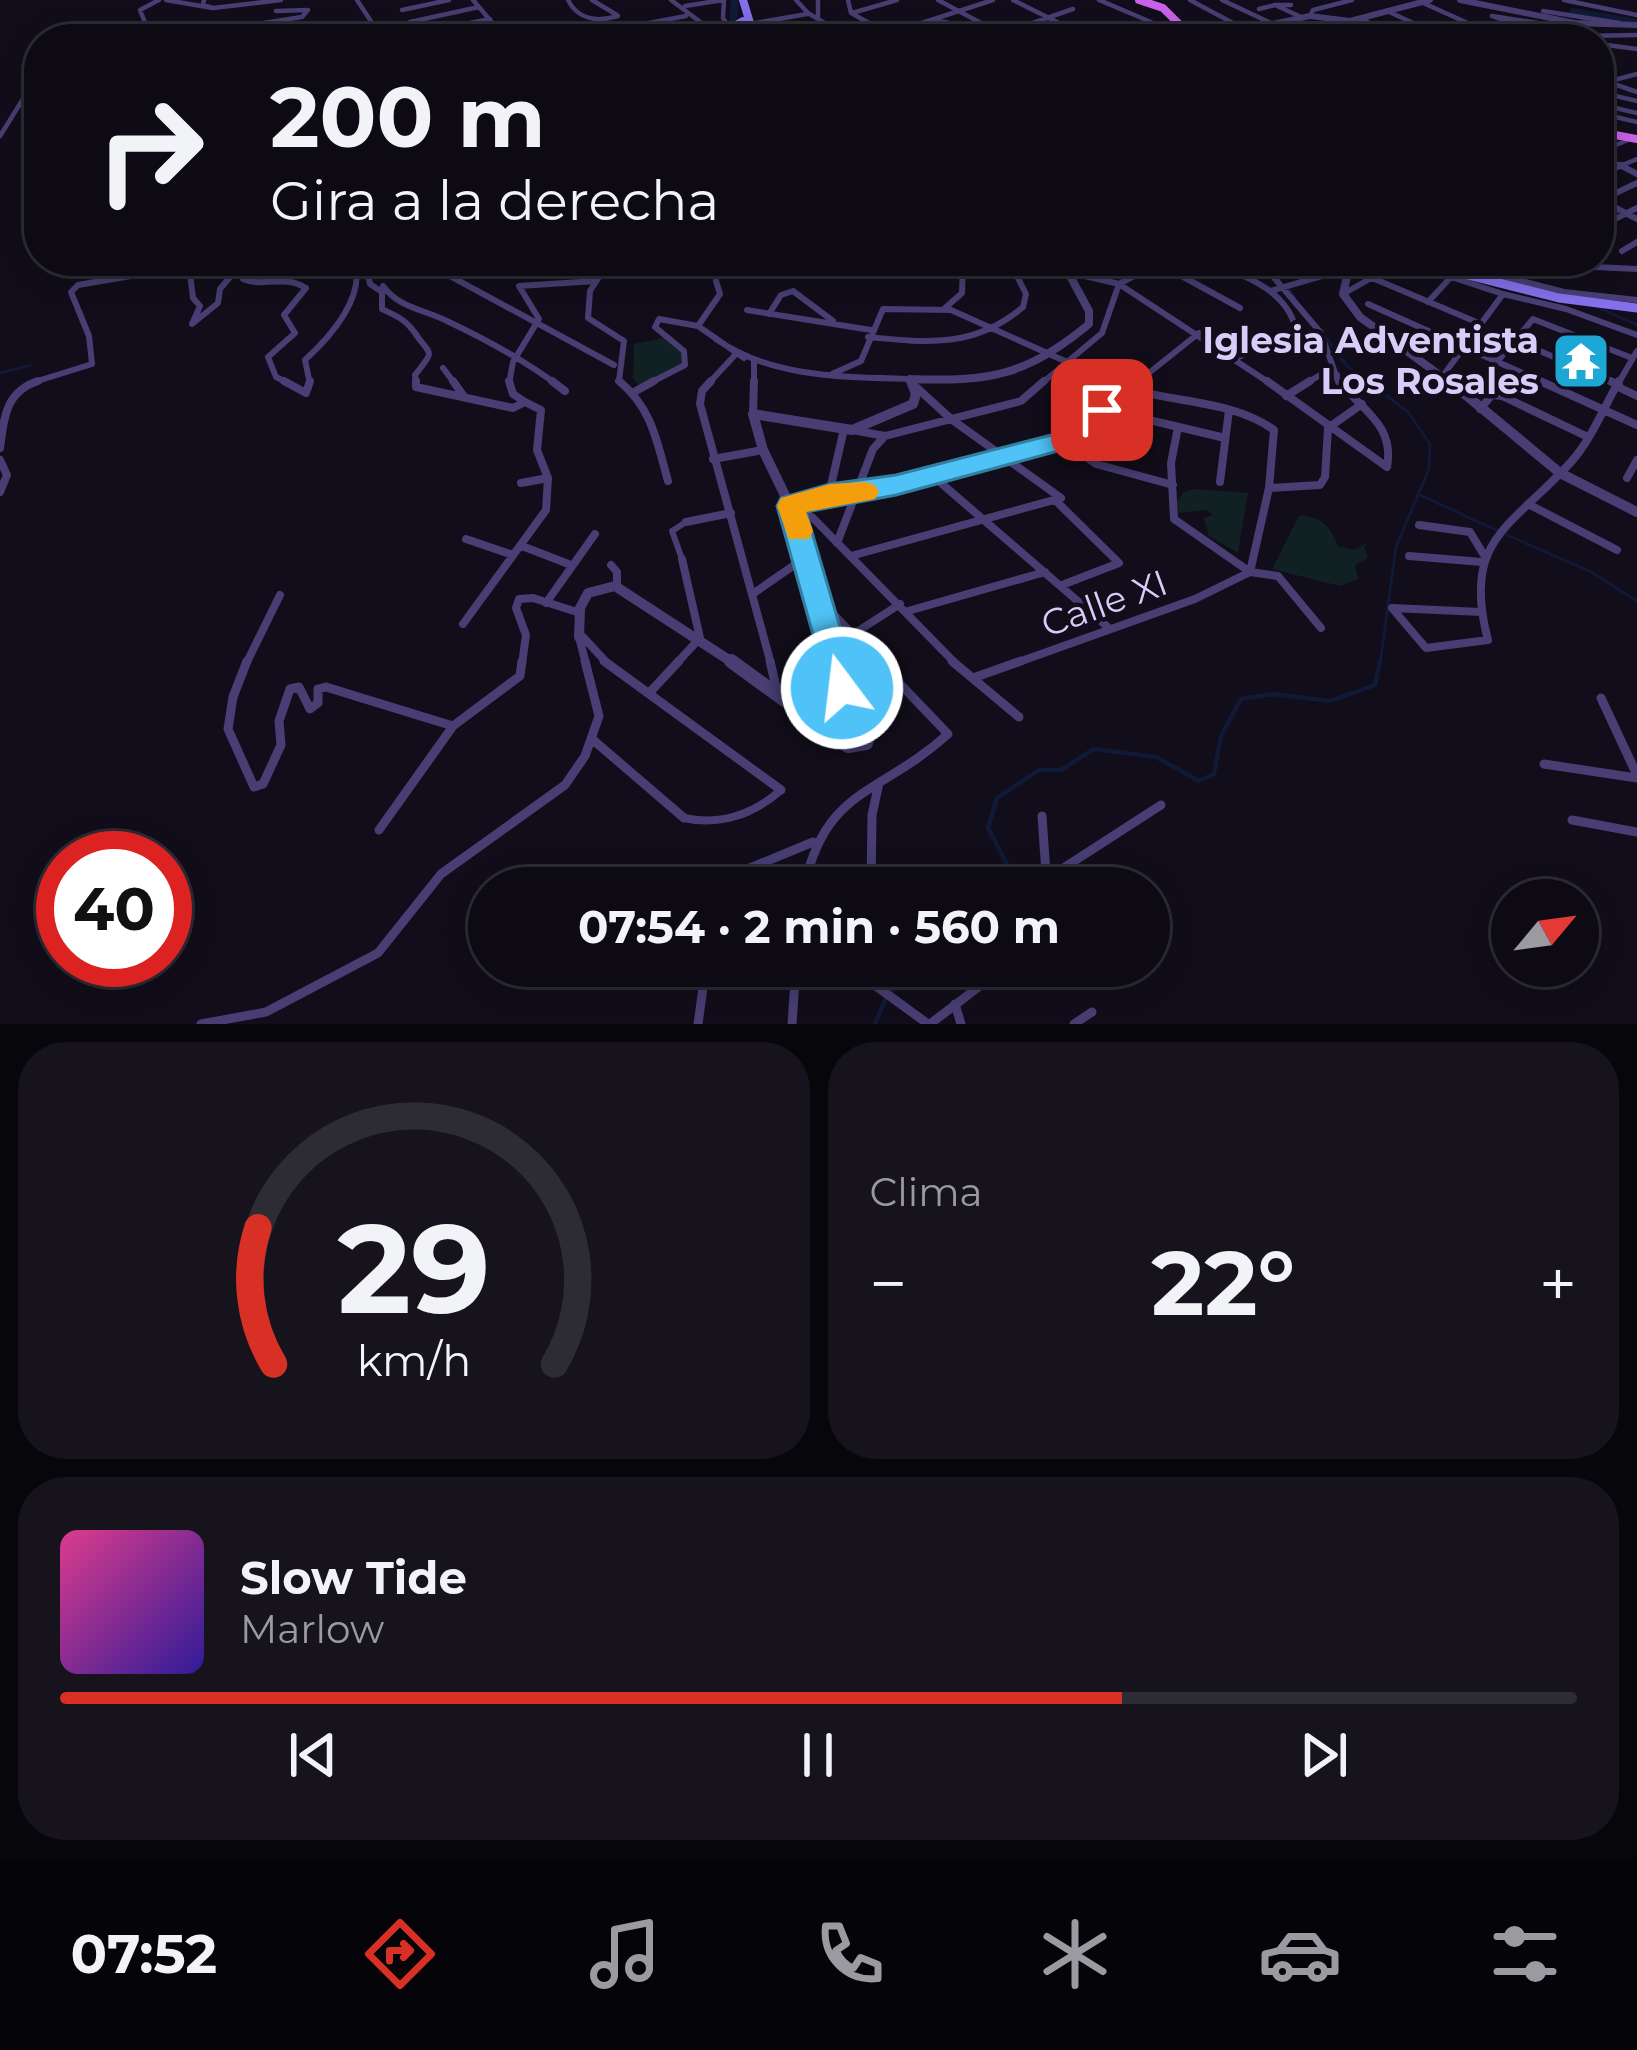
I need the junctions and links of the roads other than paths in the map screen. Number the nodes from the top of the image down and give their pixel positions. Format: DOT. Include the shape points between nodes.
graph roads {
  1 [pos="162,0"];
  2 [pos="204,0"];
  3 [pos="281,0"];
  4 [pos="397,0"];
  5 [pos="449,0"];
  6 [pos="473,0"];
  7 [pos="568,0"];
  8 [pos="612,0"];
  9 [pos="671,0"];
  10 [pos="724,0"];
  11 [pos="741,0"];
  12 [pos="796,0"];
  13 [pos="818,0"];
  14 [pos="848,0"];
  15 [pos="897,0"];
  16 [pos="938,0"];
  17 [pos="993,0"];
  18 [pos="1013,0"];
  19 [pos="1099,0"];
  20 [pos="1159,0"];
  21 [pos="1190,0"];
  22 [pos="1238,0"];
  23 [pos="1352,0"];
  24 [pos="1430,0"];
  25 [pos="1460,0"];
  26 [pos="1564,0"];
  27 [pos="1143,1"];
  28 [pos="1224,1"];
  29 [pos="596,2"];
  30 [pos="1421,2"];
  31 [pos="1089,4"];
  32 [pos="685,6"];
  33 [pos="479,7"];
  34 [pos="213,8"];
  35 [pos="1291,8"];
  36 [pos="404,9"];
  37 [pos="1073,9"];
  38 [pos="1259,9"];
  39 [pos="276,11"];
  40 [pos="960,11"];
  41 [pos="1387,11"];
  42 [pos="1543,11"];
  43 [pos="851,13"];
  44 [pos="808,14"];
  45 [pos="687,15"];
  46 [pos="1637,15"];
  47 [pos="1305,16"];
  48 [pos="1520,16"];
  49 [pos="1049,18"];
  50 [pos="490,19"];
  51 [pos="1360,19"];
  52 [pos="934,20"];
  53 [pos="412,21"];
  54 [pos="820,21"];
  55 [pos="945,22"];
  56 [pos="653,23"];
  57 [pos="1274,23"];
  58 [pos="1619,23"];
  59 [pos="146,24"];
  60 [pos="256,24"];
  61 [pos="413,24"];
  62 [pos="466,24"];
  63 [pos="494,24"];
  64 [pos="646,24"];
  65 [pos="701,24"];
  66 [pos="746,24"];
  67 [pos="810,24"];
  68 [pos="825,24"];
  69 [pos="871,24"];
  70 [pos="920,24"];
  71 [pos="983,24"];
  72 [pos="1031,24"];
  73 [pos="1061,24"];
  74 [pos="1152,24"];
  75 [pos="1181,24"];
  76 [pos="1227,24"];
  77 [pos="1372,24"];
  78 [pos="1415,24"];
  79 [pos="1470,24"];
  80 [pos="1513,24"];
  81 [pos="1538,24"];
  82 [pos="1637,25"];
  83 [pos="24,99"];
  84 [pos="0,136"];
  85 [pos="1637,159"];
  86 [pos="1614,163"];
  87 [pos="1620,166"];
  88 [pos="1614,169"];
  89 [pos="1637,178"];
  90 [pos="1614,207"];
  91 [pos="1637,208"];
  92 [pos="1628,214"];
  93 [pos="1637,218"];
  94 [pos="1614,220"];
  95 [pos="1637,242"];
  96 [pos="1622,250"];
  97 [pos="137,276"];
  98 [pos="190,276"];
  99 [pos="231,276"];
  100 [pos="244,276"];
  101 [pos="359,276"];
  102 [pos="371,276"];
  103 [pos="373,276"];
  104 [pos="450,276"];
  105 [pos="597,276"];
  106 [pos="963,276"];
  107 [pos="1016,276"];
  108 [pos="1070,276"];
  109 [pos="1095,276"];
  110 [pos="1132,276"];
  111 [pos="1182,276"];
  112 [pos="1240,276"];
  113 [pos="1272,276"];
  114 [pos="1319,276"];
  115 [pos="1345,276"];
  116 [pos="1444,276"];
  117 [pos="1471,276"];
  118 [pos="1503,276"];
  119 [pos="1370,277"];
  120 [pos="1451,277"];
  121 [pos="596,281"];
  122 [pos="716,281"];
  123 [pos="1119,284"];
  124 [pos="1285,291"];
  125 [pos="1343,294"];
  126 [pos="1503,294"];
  127 [pos="1428,302"];
  128 [pos="1368,304"];
  129 [pos="1637,304"];
  130 [pos="945,308"];
  131 [pos="1240,308"];
  132 [pos="747,310"];
  133 [pos="769,314"];
  134 [pos="536,323"];
  135 [pos="1481,324"];
  136 [pos="698,326"];
  137 [pos="846,326"];
  138 [pos="994,330"];
  139 [pos="1199,333"];
  140 [pos="870,334"];
  141 [pos="714,335"];
  142 [pos="1637,335"];
  143 [pos="1514,340"];
  144 [pos="1461,348"];
  145 [pos="515,354"];
  146 [pos="1050,354"];
  147 [pos="734,355"];
  148 [pos="1636,355"];
  149 [pos="749,359"];
  150 [pos="1235,359"];
  151 [pos="861,361"];
  152 [pos="1068,362"];
  153 [pos="1496,363"];
  154 [pos="614,364"];
  155 [pos="443,368"];
  156 [pos="832,374"];
  157 [pos="1338,375"];
  158 [pos="1442,377"];
  159 [pos="872,378"];
  160 [pos="912,382"];
  161 [pos="1618,386"];
  162 [pos="1126,389"];
  163 [pos="565,391"];
  164 [pos="634,392"];
  165 [pos="464,396"];
  166 [pos="1286,396"];
  167 [pos="1637,396"];
  168 [pos="525,402"];
  169 [pos="1362,404"];
  170 [pos="3,407"];
  171 [pos="1229,410"];
  172 [pos="1479,411"];
  173 [pos="1605,411"];
  174 [pos="753,414"];
  175 [pos="951,419"];
  176 [pos="1145,419"];
  177 [pos="1637,425"];
  178 [pos="1178,427"];
  179 [pos="1328,428"];
  180 [pos="848,429"];
  181 [pos="885,436"];
  182 [pos="1588,437"];
  183 [pos="1225,438"];
  184 [pos="1064,441"];
  185 [pos="0,448"];
  186 [pos="763,450"];
  187 [pos="1004,458"];
  188 [pos="712,459"];
  189 [pos="0,460"];
  190 [pos="1637,460"];
  191 [pos="1560,473"];
  192 [pos="932,476"];
  193 [pos="548,478"];
  194 [pos="1627,478"];
  195 [pos="668,481"];
  196 [pos="1220,482"];
  197 [pos="521,483"];
  198 [pos="1175,485"];
  199 [pos="1269,488"];
  200 [pos="859,490"];
  201 [pos="0,492"];
  202 [pos="830,494"];
  203 [pos="1059,500"];
  204 [pos="1527,504"];
  205 [pos="790,506"];
  206 [pos="1637,512"];
  207 [pos="731,513"];
  208 [pos="985,520"];
  209 [pos="686,522"];
  210 [pos="1419,525"];
  211 [pos="595,534"];
  212 [pos="466,539"];
  213 [pos="837,543"];
  214 [pos="522,546"];
  215 [pos="1617,550"];
  216 [pos="513,556"];
  217 [pos="851,556"];
  218 [pos="1409,556"];
  219 [pos="806,557"];
  220 [pos="1483,559"];
  221 [pos="682,560"];
  222 [pos="571,565"];
  223 [pos="611,565"];
  224 [pos="1046,572"];
  225 [pos="1250,572"];
  226 [pos="1062,585"];
  227 [pos="617,586"];
  228 [pos="754,593"];
  229 [pos="280,595"];
  230 [pos="819,599"];
  231 [pos="546,603"];
  232 [pos="904,608"];
  233 [pos="577,612"];
  234 [pos="1481,612"];
  235 [pos="463,624"];
  236 [pos="1321,628"];
  237 [pos="1110,629"];
  238 [pos="579,633"];
  239 [pos="852,635"];
  240 [pos="700,638"];
  241 [pos="974,678"];
  242 [pos="651,691"];
  243 [pos="777,698"];
  244 [pos="1601,698"];
  245 [pos="1018,717"];
  246 [pos="453,726"];
  247 [pos="592,739"];
  248 [pos="1544,764"];
  249 [pos="1637,777"];
  250 [pos="880,782"];
  251 [pos="781,790"];
  252 [pos="1161,806"];
  253 [pos="1042,816"];
  254 [pos="685,818"];
  255 [pos="1572,820"];
  256 [pos="379,830"];
  257 [pos="1637,832"];
  258 [pos="814,842"];
  259 [pos="751,867"];
  260 [pos="809,867"];
  261 [pos="871,867"];
  262 [pos="1044,867"];
  263 [pos="1071,867"];
  264 [pos="703,987"];
  265 [pos="795,987"];
  266 [pos="880,987"];
  267 [pos="978,987"];
  268 [pos="955,1004"];
  269 [pos="1092,1012"];
  270 [pos="201,1024"];
  271 [pos="698,1024"];
  272 [pos="792,1024"];
  273 [pos="929,1024"];
  274 [pos="961,1024"];
  275 [pos="1074,1024"];
  1 -- 34 [label="street"];
  1 -- 59 [label="street" via="140,10"];
  2 -- 34 [label="street"];
  3 -- 34 [label="street"];
  4 -- 36 [label="street"];
  5 -- 36 [label="street"];
  6 -- 33 [label="street"];
  7 -- 29 [label="street" via="579,15 618,16"];
  8 -- 29 [label="street"];
  9 -- 45 [label="street"];
  10 -- 32 [label="street"];
  11 -- 66 [label="main road"];
  12 -- 44 [label="street"];
  13 -- 54 [label="street"];
  14 -- 43 [label="street"];
  15 -- 43 [label="street"];
  16 -- 40 [label="street"];
  17 -- 40 [label="street"];
  18 -- 49 [label="street"];
  19 -- 31 [label="street"];
  19 -- 74 [label="street"];
  20 -- 27 [label="street"];
  21 -- 76 [label="street"];
  22 -- 28 [label="street"];
  23 -- 47 [label="street"];
  24 -- 30 [label="street"];
  25 -- 48 [label="street"];
  26 -- 46 [label="street"];
  27 -- 75 [label="main road"];
  28 -- 57 [label="street"];
  30 -- 41 [label="street"];
  30 -- 79 [label="street"];
  33 -- 50 [label="street"];
  33 -- 53 [label="street"];
  35 -- 38 [label="street"];
  35 -- 47 [label="street"];
  35 -- 57 [label="street"];
  36 -- 53 [label="street"];
  37 -- 49 [label="street"];
  39 -- 60 [label="street" via="308,10"];
  40 -- 52 [label="street"];
  40 -- 71 [label="street"];
  41 -- 51 [label="street"];
  41 -- 78 [label="street"];
  42 -- 58 [label="street"];
  43 -- 69 [label="street"];
  44 -- 54 [label="street"];
  44 -- 66 [label="street"];
  45 -- 56 [label="street"];
  45 -- 65 [label="street"];
  47 -- 51 [label="street"];
  47 -- 57 [label="street"];
  48 -- 58 [label="street"];
  48 -- 80 [label="street" via="1492,16"];
  48 -- 81 [label="street"];
  49 -- 72 [label="street"];
  49 -- 73 [label="street"];
  50 -- 62 [label="street"];
  50 -- 63 [label="street"];
  51 -- 77 [label="street"];
  52 -- 55 [label="street"];
  52 -- 70 [label="street"];
  53 -- 61 [label="street"];
  54 -- 67 [label="street"];
  54 -- 68 [label="street"];
  56 -- 64 [label="street"];
  58 -- 82 [label="street"];
  83 -- 84 [label="street"];
  85 -- 87 [label="street"];
  86 -- 87 [label="street"];
  87 -- 88 [label="street"];
  87 -- 89 [label="street"];
  90 -- 92 [label="street"];
  91 -- 92 [label="street"];
  92 -- 93 [label="street"];
  92 -- 94 [label="street"];
  95 -- 96 [label="street"];
  97 -- 170 [label="street" via="74,288 92,364 33,380"];
  98 -- 99 [label="street" via="200,306 192,324 218,303"];
  100 -- 101 [label="street" via="249,284 283,278 304,286 284,315 295,333 268,357 276,377 306,393 305,360 338,328"];
  102 -- 165 [label="street" via="382,309 410,322 430,347 413,384"];
  103 -- 145 [label="street" via="394,301"];
  104 -- 134 [label="street"];
  105 -- 121 [label="street"];
  106 -- 130 [label="street" via="962,293"];
  107 -- 138 [label="street" via="1026,301"];
  108 -- 146 [label="street" via="1089,324"];
  109 -- 123 [label="street"];
  110 -- 123 [label="street"];
  111 -- 131 [label="street"];
  112 -- 124 [label="street"];
  113 -- 124 [label="street"];
  114 -- 124 [label="street"];
  115 -- 125 [label="street"];
  116 -- 120 [label="street"];
  117 -- 129 [label="main road" via="1558,298"];
  118 -- 129 [label="street"];
  119 -- 125 [label="street"];
  119 -- 127 [label="street"];
  120 -- 126 [label="street"];
  120 -- 127 [label="street"];
  121 -- 134 [label="street" via="521,284"];
  121 -- 164 [label="street" via="589,318 624,341 619,381"];
  122 -- 136 [label="street" via="718,300"];
  123 -- 139 [label="street"];
  123 -- 152 [label="street" via="1102,333"];
  124 -- 150 [label="street" via="1297,326"];
  124 -- 157 [label="street"];
  125 -- 158 [label="street" via="1360,317"];
  126 -- 135 [label="street"];
  126 -- 142 [label="street"];
  127 -- 135 [label="street"];
  128 -- 144 [label="street"];
  130 -- 138 [label="street"];
  130 -- 140 [label="street" via="890,307"];
  132 -- 133 [label="street"];
  133 -- 137 [label="street"];
  133 -- 137 [label="street" via="793,291"];
  134 -- 145 [label="street"];
  134 -- 154 [label="street"];
  135 -- 144 [label="street"];
  136 -- 141 [label="street"];
  136 -- 164 [label="street" via="656,321 686,362"];
  137 -- 140 [label="street"];
  138 -- 140 [label="street" via="959,344"];
  138 -- 146 [label="street"];
  139 -- 150 [label="street"];
  139 -- 162 [label="street"];
  140 -- 151 [label="street"];
  141 -- 147 [label="street"];
  141 -- 149 [label="street"];
  143 -- 148 [label="street" via="1533,319"];
  143 -- 153 [label="street"];
  143 -- 161 [label="street"];
  144 -- 153 [label="street"];
  144 -- 158 [label="street"];
  145 -- 163 [label="street"];
  145 -- 168 [label="street" via="507,380"];
  146 -- 152 [label="street"];
  146 -- 160 [label="street" via="1001,380"];
  147 -- 149 [label="street"];
  147 -- 188 [label="street" via="699,398"];
  148 -- 161 [label="street"];
  149 -- 156 [label="street"];
  149 -- 174 [label="street"];
  150 -- 166 [label="street"];
  151 -- 156 [label="street"];
  151 -- 159 [label="street"];
  152 -- 162 [label="street"];
  152 -- 175 [label="street" via="1016,403"];
  153 -- 173 [label="street"];
  155 -- 165 [label="street"];
  156 -- 159 [label="street"];
  157 -- 166 [label="street" via="1322,374"];
  157 -- 169 [label="street"];
  158 -- 172 [label="street"];
  159 -- 160 [label="street"];
  160 -- 175 [label="street"];
  160 -- 180 [label="street" via="913,404"];
  161 -- 167 [label="street"];
  161 -- 173 [label="street"];
  162 -- 171 [label="street"];
  162 -- 184 [label="street"];
  164 -- 195 [label="street" via="653,422"];
  165 -- 168 [label="street" via="514,408"];
  166 -- 179 [label="street"];
  168 -- 193 [label="street" via="541,410 537,450"];
  169 -- 179 [label="street"];
  169 -- 179 [label="street" via="1388,437 1387,467"];
  170 -- 185 [label="street"];
  171 -- 183 [label="street"];
  171 -- 199 [label="street" via="1272,427"];
  172 -- 182 [label="street" via="1492,395 1502,396"];
  172 -- 191 [label="street"];
  173 -- 177 [label="street"];
  173 -- 182 [label="street"];
  174 -- 180 [label="street"];
  174 -- 186 [label="street"];
  175 -- 181 [label="street"];
  175 -- 187 [label="street"];
  176 -- 178 [label="street"];
  178 -- 183 [label="street"];
  178 -- 198 [label="street"];
  179 -- 199 [label="street" via="1323,482"];
  180 -- 181 [label="street"];
  180 -- 202 [label="street"];
  181 -- 200 [label="street"];
  182 -- 191 [label="street"];
  183 -- 196 [label="street"];
  184 -- 187 [label="street"];
  184 -- 198 [label="street" via="1096,464"];
  186 -- 188 [label="street"];
  186 -- 205 [label="street"];
  187 -- 192 [label="street"];
  187 -- 203 [label="street"];
  188 -- 207 [label="street"];
  189 -- 201 [label="street" via="8,475"];
  190 -- 194 [label="street"];
  191 -- 204 [label="street"];
  191 -- 206 [label="street"];
  192 -- 200 [label="street"];
  192 -- 208 [label="street"];
  193 -- 197 [label="street"];
  193 -- 214 [label="street" via="546,510"];
  198 -- 225 [label="street" via="1174,520"];
  199 -- 225 [label="street"];
  200 -- 202 [label="street"];
  200 -- 213 [label="street"];
  202 -- 205 [label="street"];
  203 -- 208 [label="street"];
  203 -- 226 [label="street" via="1119,563"];
  204 -- 215 [label="street"];
  204 -- 220 [label="street"];
  205 -- 213 [label="street"];
  205 -- 219 [label="street"];
  207 -- 209 [label="street"];
  207 -- 228 [label="street"];
  208 -- 217 [label="street"];
  208 -- 224 [label="street"];
  209 -- 221 [label="street" via="671,531"];
  210 -- 220 [label="street" via="1470,532"];
  211 -- 222 [label="street"];
  212 -- 216 [label="street"];
  213 -- 217 [label="street"];
  214 -- 216 [label="street"];
  214 -- 222 [label="street"];
  216 -- 235 [label="street"];
  217 -- 232 [label="street"];
  218 -- 220 [label="street"];
  219 -- 228 [label="street"];
  219 -- 230 [label="street"];
  220 -- 234 [label="street"];
  221 -- 240 [label="street"];
  222 -- 231 [label="street"];
  223 -- 227 [label="street"];
  224 -- 226 [label="street"];
  224 -- 232 [label="street"];
  225 -- 236 [label="street" via="1277,576"];
  225 -- 237 [label="street, Calle XI"];
  226 -- 237 [label="street"];
  227 -- 233 [label="street" via="592,590"];
  227 -- 240 [label="street"];
  228 -- 243 [label="street"];
  229 -- 246 [label="street" via="228,722 254,787 281,745 290,688 299,687 310,709 326,687"];
  230 -- 239 [label="street"];
  230 -- 243 [label="street" via="837,677 870,739 848,746"];
  231 -- 233 [label="street"];
  231 -- 246 [label="street" via="525,596 517,602 526,635 520,676"];
  232 -- 239 [label="street"];
  232 -- 241 [label="street"];
  233 -- 238 [label="street"];
  234 -- 234 [label="street" via="1420,606 1392,608 1415,639 1438,650 1488,640"];
  237 -- 241 [label="street, Calle XI"];
  238 -- 242 [label="street"];
  238 -- 247 [label="street" via="599,707"];
  239 -- 250 [label="street" via="948,734"];
  240 -- 242 [label="street"];
  240 -- 243 [label="street"];
  241 -- 245 [label="street"];
  242 -- 251 [label="street"];
  244 -- 249 [label="street"];
  246 -- 256 [label="street"];
  247 -- 254 [label="street"];
  247 -- 270 [label="street" via="565,785 440,874 378,953 266,1012"];
  248 -- 249 [label="street"];
  250 -- 258 [label="street" via="836,807"];
  250 -- 261 [label="street"];
  251 -- 254 [label="street" via="756,812"];
  252 -- 263 [label="street"];
  253 -- 262 [label="street"];
  255 -- 257 [label="street"];
  258 -- 259 [label="street"];
  258 -- 260 [label="street"];
  264 -- 271 [label="street"];
  265 -- 272 [label="street"];
  266 -- 273 [label="street"];
  267 -- 268 [label="street"];
  268 -- 273 [label="street"];
  268 -- 274 [label="street"];
  269 -- 275 [label="street"];
}
